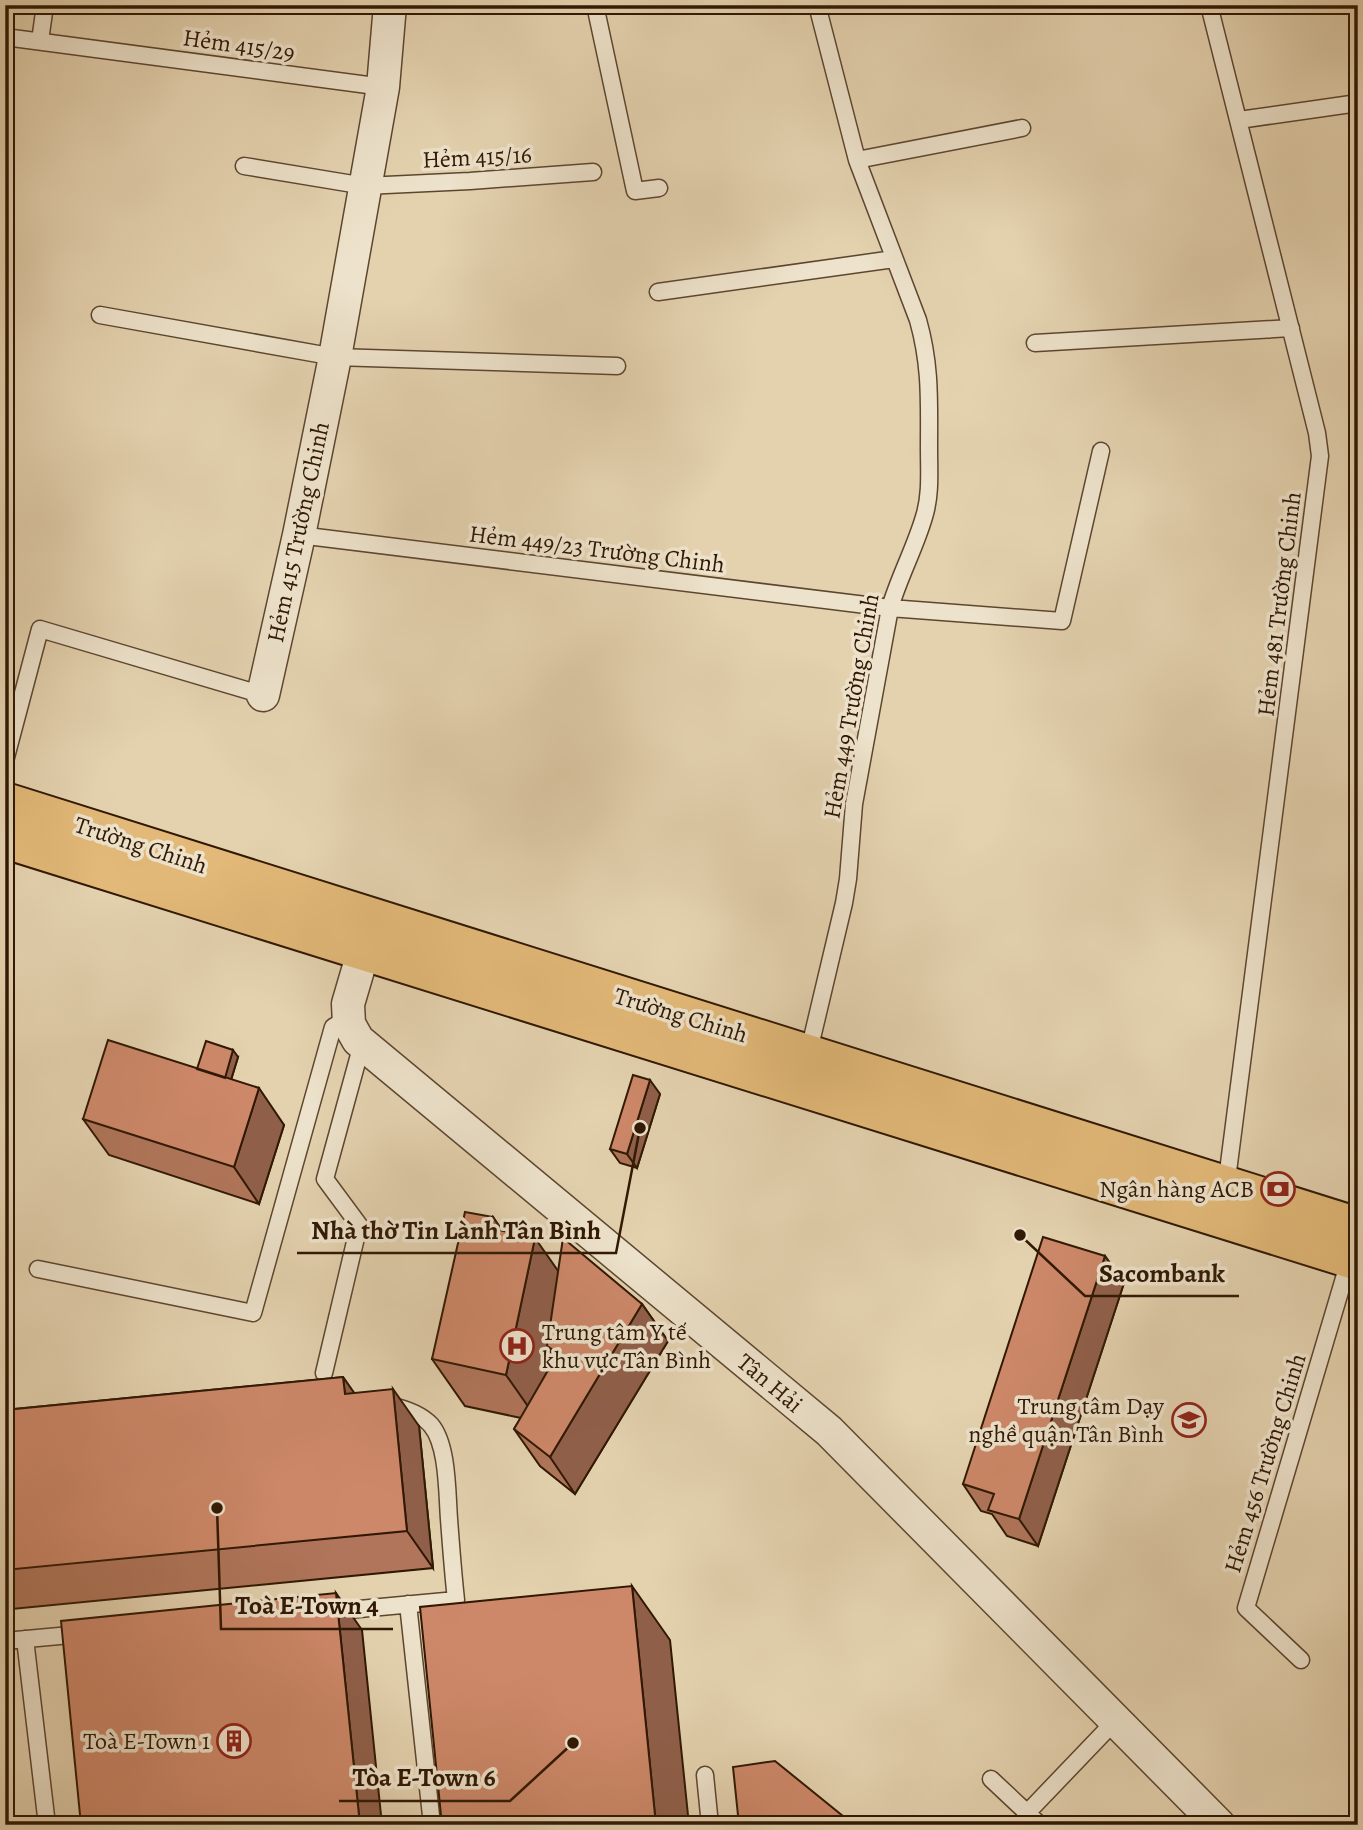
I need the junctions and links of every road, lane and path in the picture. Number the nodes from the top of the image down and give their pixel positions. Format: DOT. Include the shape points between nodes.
graph roads {
  1 [pos="45,5"];
  2 [pos="390,5"];
  3 [pos="595,5"];
  4 [pos="817,5"];
  5 [pos="1209,5"];
  6 [pos="5,37"];
  7 [pos="40,41"];
  8 [pos="383,87"];
  9 [pos="1358,103"];
  10 [pos="1238,120"];
  11 [pos="1023,128"];
  12 [pos="857,159"];
  13 [pos="244,166"];
  14 [pos="593,172"];
  15 [pos="365,186"];
  16 [pos="659,188"];
  17 [pos="894,259"];
  18 [pos="658,292"];
  19 [pos="100,316"];
  20 [pos="1291,328"];
  21 [pos="1035,343"];
  22 [pos="335,357"];
  23 [pos="617,366"];
  24 [pos="1101,451"];
  25 [pos="299,535"];
  26 [pos="890,608"];
  27 [pos="263,695"];
  28 [pos="5,761"];
  29 [pos="5,802"];
  30 [pos="5,839"];
  31 [pos="368,935"];
  32 [pos="355,1031"];
  33 [pos="808,1055"];
  34 [pos="1224,1201"];
  35 [pos="1356,1237"];
  36 [pos="38,1269"];
  37 [pos="324,1373"];
  38 [pos="372,1403"];
  39 [pos="408,1604"];
  40 [pos="312,1613"];
  41 [pos="94,1633"];
  42 [pos="25,1639"];
  43 [pos="5,1641"];
  44 [pos="1301,1660"];
  45 [pos="1116,1720"];
  46 [pos="705,1775"];
  47 [pos="991,1779"];
  48 [pos="1027,1813"];
  49 [pos="1214,1823"];
  50 [pos="47,1825"];
  51 [pos="432,1825"];
  52 [pos="710,1825"];
  53 [pos="1040,1825"];
  1 -- 7 [label="lane"];
  2 -- 8 [label="street, Hẻm 415 Trường Chinh"];
  3 -- 16 [label="lane" via="635,191"];
  4 -- 12 [label="lane, Hẻm 449 Trường Chinh"];
  5 -- 10 [label="lane, Hẻm 481 Trường Chinh"];
  6 -- 7 [label="lane, Hẻm 415/29"];
  7 -- 8 [label="lane, Hẻm 415/29"];
  8 -- 15 [label="street, Hẻm 415 Trường Chinh"];
  9 -- 10 [label="lane"];
  10 -- 20 [label="lane, Hẻm 481 Trường Chinh"];
  11 -- 12 [label="lane"];
  12 -- 17 [label="lane, Hẻm 449 Trường Chinh"];
  13 -- 15 [label="lane, Hẻm 415/16"];
  14 -- 15 [label="lane, Hẻm 415/16"];
  15 -- 22 [label="street, Hẻm 415 Trường Chinh"];
  17 -- 18 [label="lane"];
  17 -- 26 [label="lane, Hẻm 449 Trường Chinh" via="925,346 929,488 925,514"];
  19 -- 22 [label="lane"];
  20 -- 21 [label="lane"];
  20 -- 34 [label="lane, Hẻm 481 Trường Chinh" via="1317,433 1319,465"];
  22 -- 23 [label="lane"];
  22 -- 25 [label="street, Hẻm 415 Trường Chinh"];
  24 -- 26 [label="lane, Hẻm 449/23 Trường Chinh" via="1062,621"];
  25 -- 26 [label="lane, Hẻm 449/23 Trường Chinh"];
  25 -- 27 [label="street, Hẻm 415 Trường Chinh"];
  26 -- 33 [label="lane, Hẻm 449 Trường Chinh" via="854,804 844,903"];
  27 -- 28 [label="lane, Hẻm 415 Trường Chinh" via="40,629"];
  29 -- 31 [label="main road, Trường Chinh"];
  30 -- 31 [label="main road, Trường Chinh"];
  31 -- 32 [label="street" via="348,1004"];
  31 -- 33 [label="main road, Trường Chinh"];
  31 -- 34 [label="main road, Trường Chinh"];
  32 -- 36 [label="lane" via="333,1027 253,1313"];
  32 -- 37 [label="lane" via="325,1179 359,1225"];
  32 -- 45 [label="street, Tân Hải" via="829,1432"];
  33 -- 34 [label="main road, Trường Chinh"];
  34 -- 35 [label="main road, Trường Chinh"];
  35 -- 44 [label="lane, Hẻm 456 Trường Chinh" via="1246,1608"];
  38 -- 39 [label="lane" via="421,1417 438,1437 444,1466 456,1600"];
  39 -- 40 [label="lane"];
  39 -- 51 [label="lane"];
  41 -- 42 [label="lane"];
  42 -- 43 [label="lane"];
  42 -- 50 [label="lane"];
  45 -- 48 [label="lane"];
  45 -- 49 [label="street, Tân Hải"];
  46 -- 52 [label="lane"];
  47 -- 48 [label="lane"];
  48 -- 53 [label="lane"];
}
